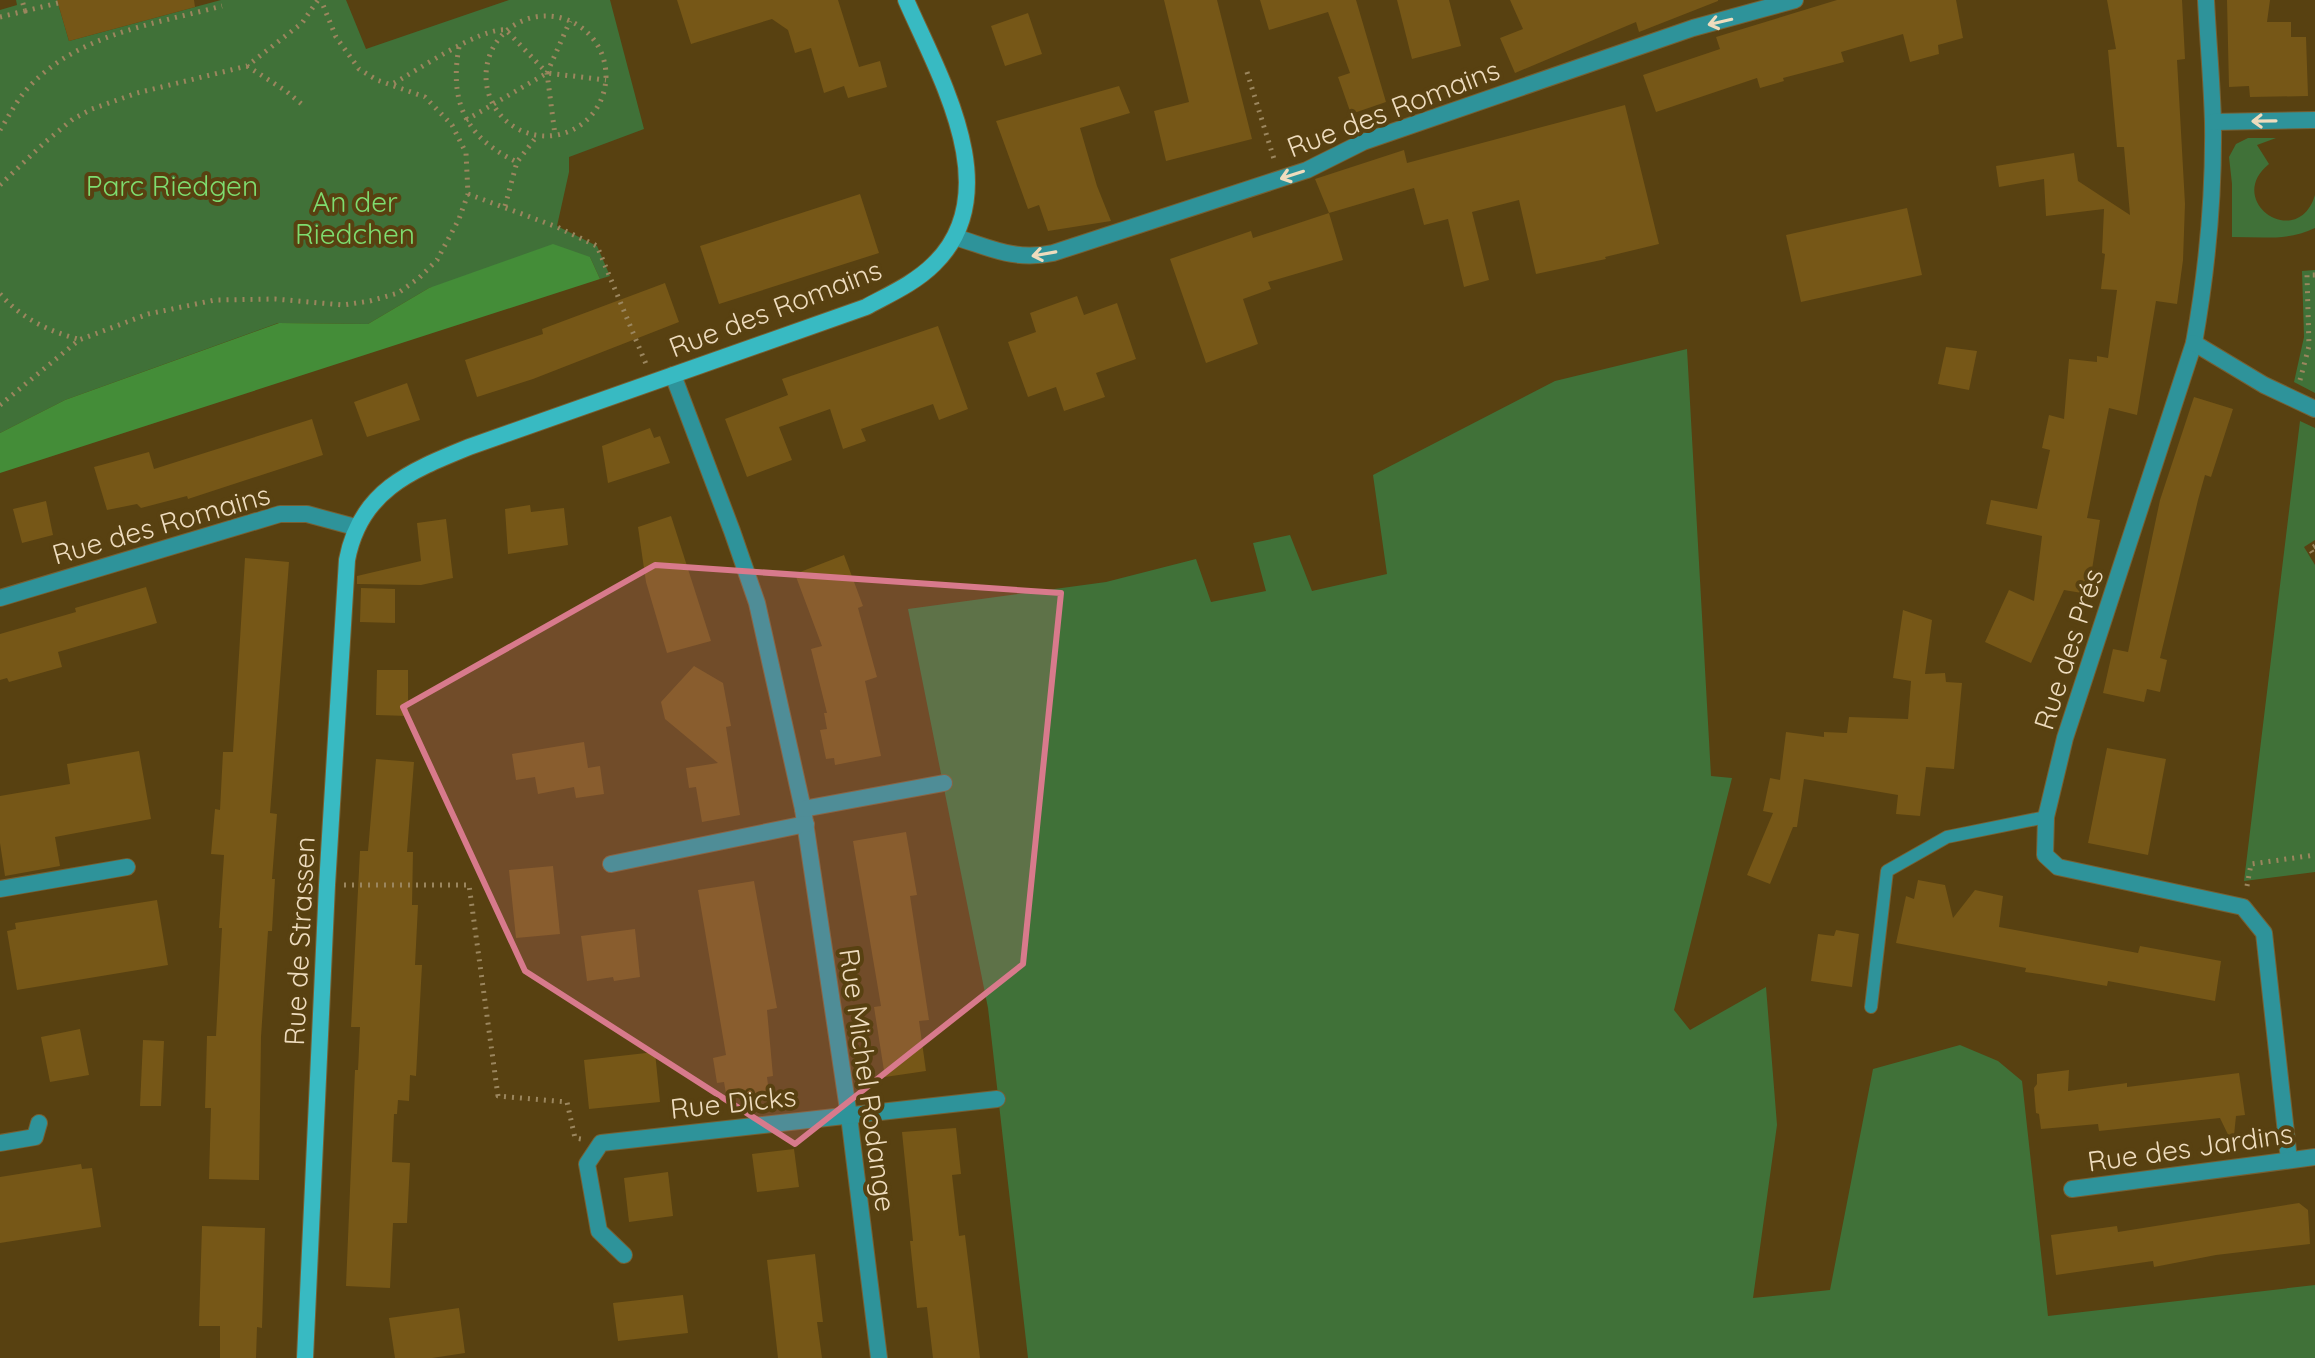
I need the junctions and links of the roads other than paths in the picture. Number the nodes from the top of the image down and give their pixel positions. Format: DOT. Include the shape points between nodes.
graph roads {
  1 [pos="906,0"];
  2 [pos="1795,0"];
  3 [pos="2206,0"];
  4 [pos="2315,120"];
  5 [pos="2213,122"];
  6 [pos="955,237"];
  7 [pos="2194,343"];
  8 [pos="673,375"];
  9 [pos="2315,409"];
  10 [pos="355,527"];
  11 [pos="0,598"];
  12 [pos="944,783"];
  13 [pos="804,817"];
  14 [pos="2046,817"];
  15 [pos="611,864"];
  16 [pos="127,867"];
  17 [pos="0,889"];
  18 [pos="1871,1007"];
  19 [pos="997,1099"];
  20 [pos="849,1116"];
  21 [pos="39,1123"];
  22 [pos="0,1143"];
  23 [pos="2315,1157"];
  24 [pos="2289,1160"];
  25 [pos="2072,1189"];
  26 [pos="624,1255"];
  27 [pos="305,1358"];
  28 [pos="879,1358"];
  1 -- 6 [label="main road" via="962,139 967,194"];
  2 -- 6 [label="street, Rue des Romains, one-way" via="1693,28 1363,142 1307,170 1038,256 999,253"];
  3 -- 5 [label="street, Rue des Prés"];
  4 -- 5 [label="street, one-way"];
  5 -- 7 [label="street, Rue des Prés" via="2206,275"];
  6 -- 8 [label="main road, Rue des Romains" via="911,283 866,307"];
  7 -- 9 [label="street"];
  7 -- 14 [label="street, Rue des Prés" via="2065,738"];
  8 -- 10 [label="main road, Rue des Romains" via="425,465 395,482"];
  8 -- 13 [label="street, Rue Michel Rodange" via="757,603"];
  10 -- 11 [label="street, Rue des Romains" via="307,514 280,514"];
  10 -- 27 [label="main road, Rue de Strassen" via="347,560 327,885"];
  12 -- 13 [label="street"];
  13 -- 15 [label="street"];
  13 -- 20 [label="street, Rue Michel Rodange"];
  14 -- 18 [label="lane" via="1947,837 1887,871"];
  14 -- 24 [label="street, Rue des Prés" via="2045,855 2058,867 2243,907 2264,933"];
  16 -- 17 [label="street"];
  19 -- 20 [label="street, Rue Dicks"];
  20 -- 26 [label="street, Rue Dicks" via="601,1143 587,1164 599,1231"];
  20 -- 28 [label="street, Rue Michel Rodange"];
  21 -- 22 [label="street" via="35,1137"];
  23 -- 24 [label="street, Rue des Jardins"];
  24 -- 25 [label="street, Rue des Jardins"];
}
